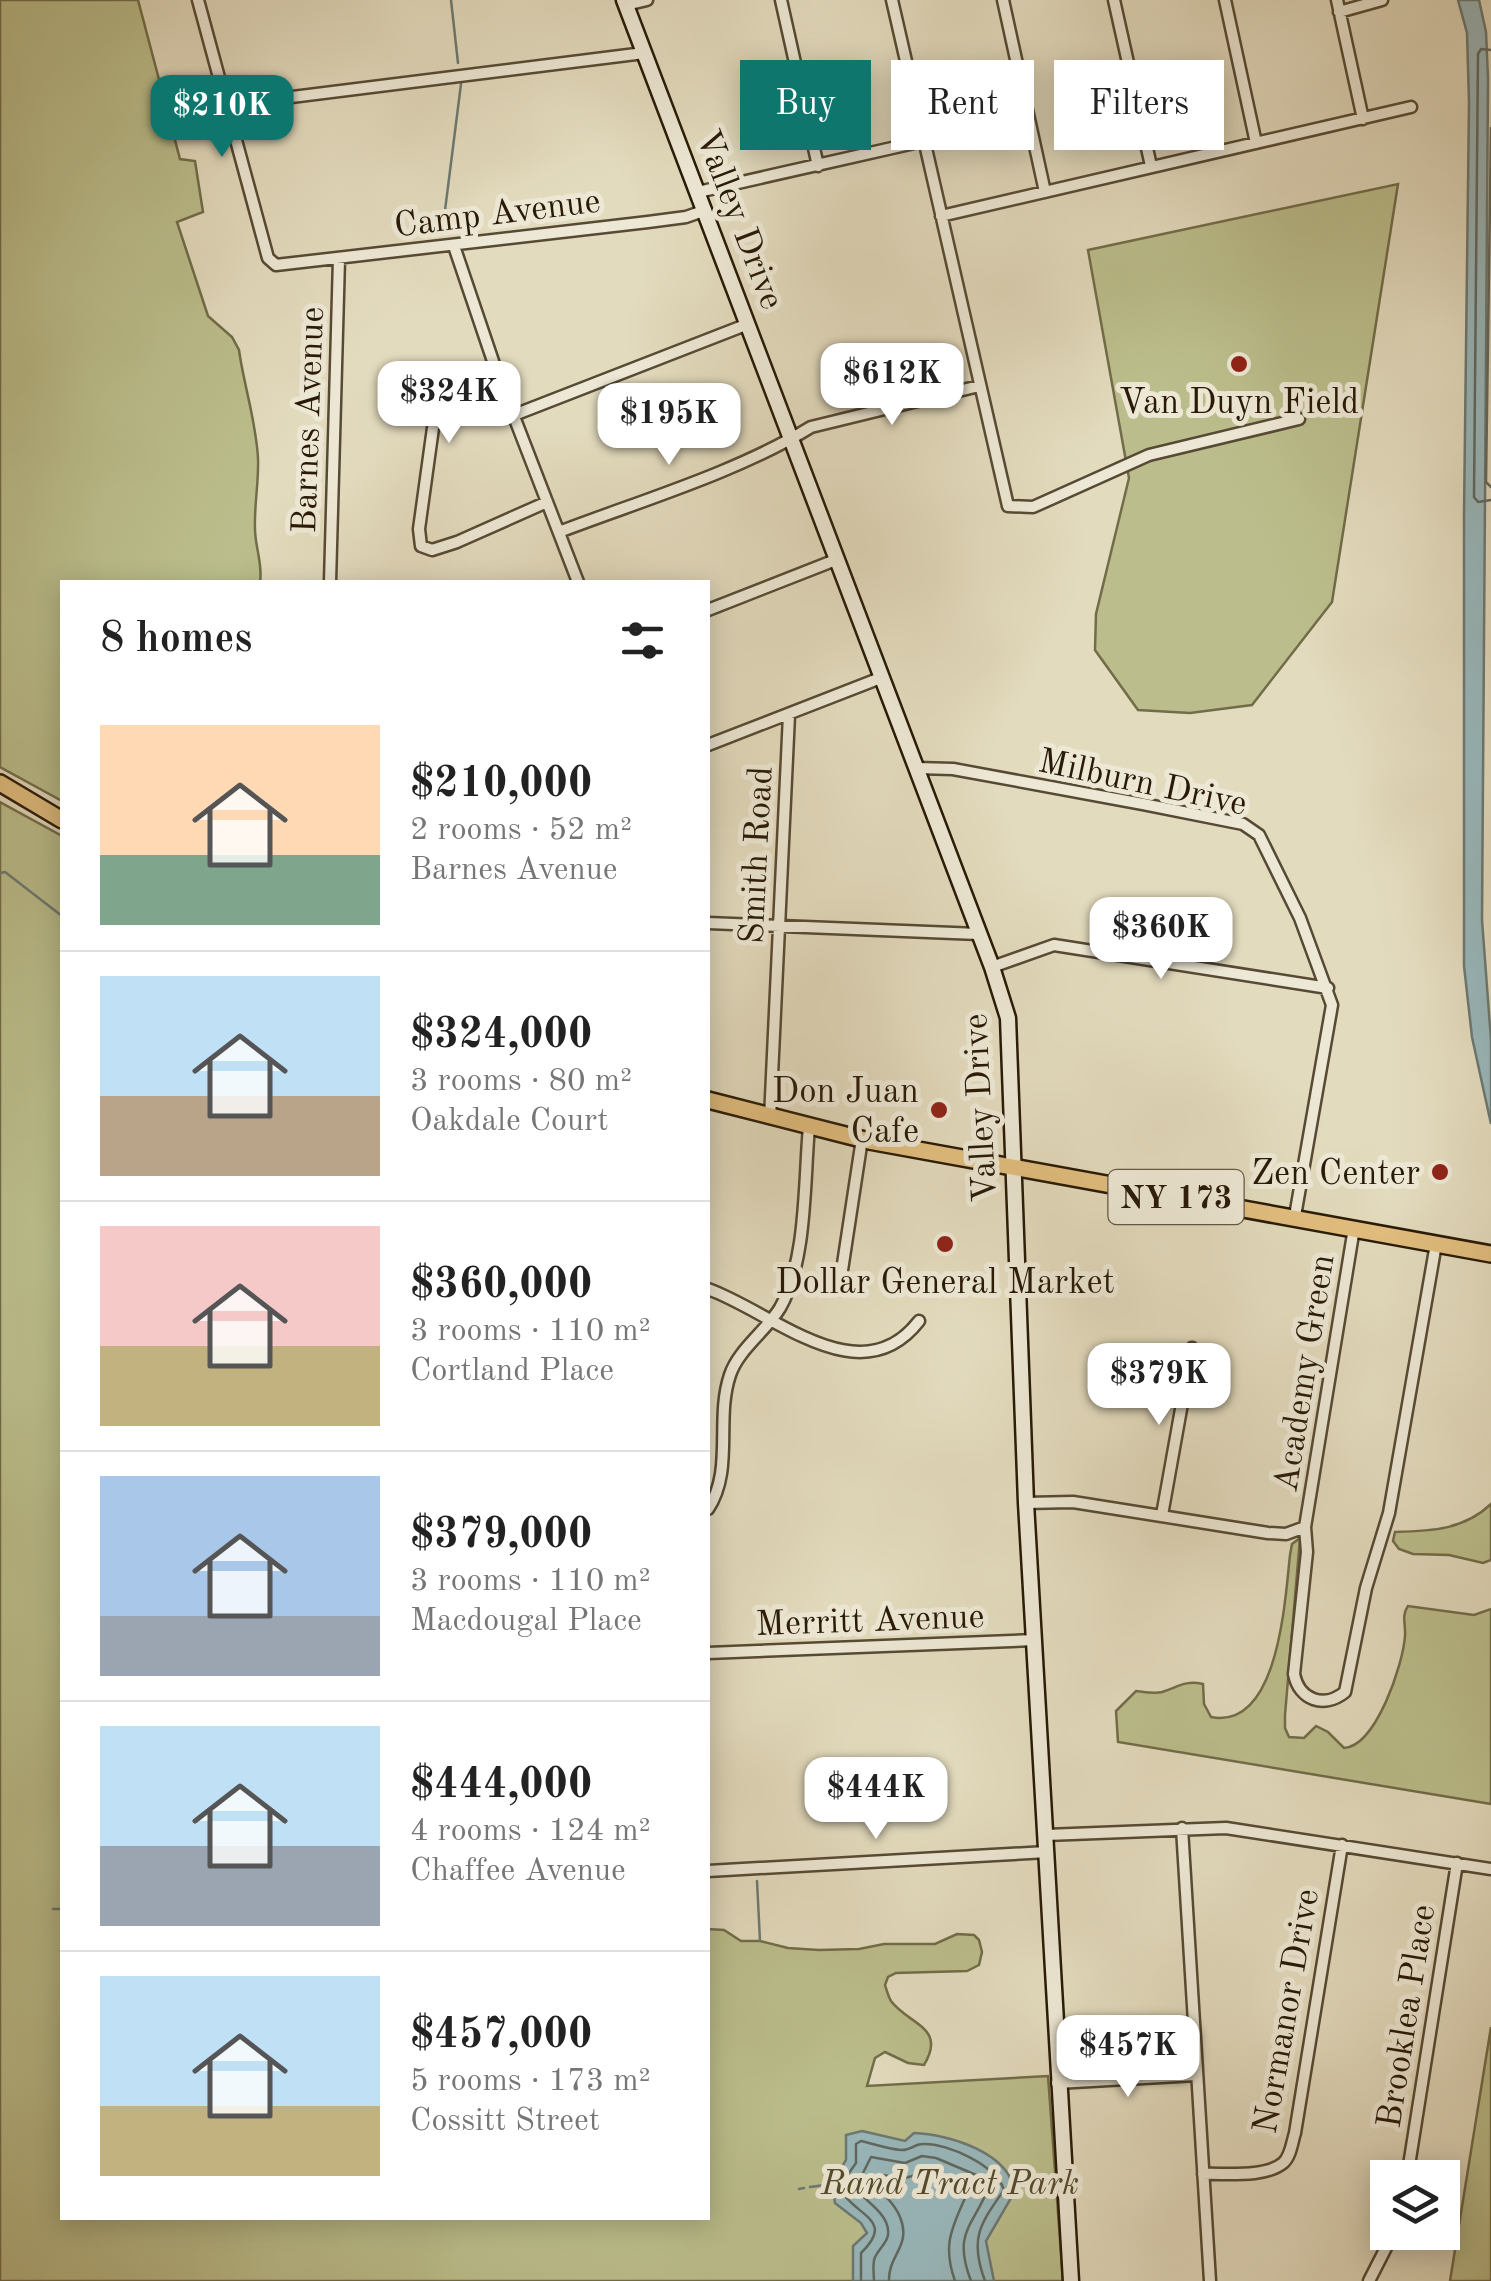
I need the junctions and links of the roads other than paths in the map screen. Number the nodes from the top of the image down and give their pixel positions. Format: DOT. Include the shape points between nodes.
graph roads {
  1 [pos="198,0"];
  2 [pos="647,0"];
  3 [pos="781,0"];
  4 [pos="892,0"];
  5 [pos="1002,0"];
  6 [pos="1114,0"];
  7 [pos="1224,0"];
  8 [pos="1382,0"];
  9 [pos="625,2"];
  10 [pos="1338,6"];
  11 [pos="644,53"];
  12 [pos="906,60"];
  13 [pos="228,105"];
  14 [pos="1411,106"];
  15 [pos="1363,119"];
  16 [pos="1256,144"];
  17 [pos="891,149"];
  18 [pos="926,150"];
  19 [pos="818,166"];
  20 [pos="1151,166"];
  21 [pos="698,192"];
  22 [pos="1045,192"];
  23 [pos="706,210"];
  24 [pos="941,216"];
  25 [pos="454,246"];
  26 [pos="339,259"];
  27 [pos="293,264"];
  28 [pos="748,324"];
  29 [pos="496,370"];
  30 [pos="979,386"];
  31 [pos="514,415"];
  32 [pos="1299,419"];
  33 [pos="792,439"];
  34 [pos="547,502"];
  35 [pos="559,532"];
  36 [pos="838,559"];
  37 [pos="330,580"];
  38 [pos="577,580"];
  39 [pos="710,609"];
  40 [pos="883,677"];
  41 [pos="788,715"];
  42 [pos="710,745"];
  43 [pos="917,768"];
  44 [pos="0,783"];
  45 [pos="60,819"];
  46 [pos="710,923"];
  47 [pos="778,928"];
  48 [pos="978,934"];
  49 [pos="992,967"];
  50 [pos="1328,988"];
  51 [pos="710,1101"];
  52 [pos="770,1118"];
  53 [pos="808,1128"];
  54 [pos="862,1139"];
  55 [pos="1012,1167"];
  56 [pos="1295,1216"];
  57 [pos="1354,1228"];
  58 [pos="1436,1244"];
  59 [pos="1491,1254"];
  60 [pos="710,1289"];
  61 [pos="839,1290"];
  62 [pos="772,1319"];
  63 [pos="919,1322"];
  64 [pos="1192,1348"];
  65 [pos="1026,1502"];
  66 [pos="710,1506"];
  67 [pos="1162,1515"];
  68 [pos="1305,1526"];
  69 [pos="1035,1640"];
  70 [pos="710,1652"];
  71 [pos="1182,1828"];
  72 [pos="1046,1835"];
  73 [pos="1342,1845"];
  74 [pos="1046,1852"];
  75 [pos="1457,1863"];
  76 [pos="1491,1869"];
  77 [pos="710,1871"];
  78 [pos="1196,2076"];
  79 [pos="1058,2082"];
  80 [pos="1410,2160"];
  81 [pos="1202,2174"];
  82 [pos="1384,2250"];
  83 [pos="1071,2281"];
  84 [pos="1210,2281"];
  85 [pos="1368,2281"];
  1 -- 13 [label="street, Barnes Avenue"];
  2 -- 9 [label="street"];
  3 -- 19 [label="street"];
  4 -- 12 [label="street"];
  5 -- 22 [label="street"];
  6 -- 20 [label="street"];
  7 -- 16 [label="street"];
  8 -- 10 [label="street"];
  9 -- 11 [label="main road, Valley Drive"];
  10 -- 15 [label="street"];
  11 -- 13 [label="street"];
  11 -- 21 [label="main road, Valley Drive"];
  13 -- 27 [label="street, Barnes Avenue" via="268,258"];
  14 -- 15 [label="street"];
  15 -- 16 [label="street"];
  16 -- 20 [label="street"];
  17 -- 19 [label="street"];
  18 -- 24 [label="street"];
  19 -- 21 [label="street"];
  20 -- 22 [label="street"];
  21 -- 23 [label="main road, Valley Drive"];
  22 -- 24 [label="street"];
  23 -- 25 [label="street, Camp Avenue"];
  23 -- 28 [label="main road, Valley Drive"];
  24 -- 30 [label="street"];
  25 -- 26 [label="street, Camp Avenue"];
  25 -- 29 [label="street"];
  26 -- 27 [label="street, Camp Avenue"];
  26 -- 37 [label="street, Barnes Avenue"];
  28 -- 31 [label="street"];
  28 -- 33 [label="main road, Valley Drive"];
  29 -- 31 [label="street"];
  29 -- 34 [label="street" via="443,390 438,399 421,546 432,550 456,542"];
  30 -- 32 [label="street" via="1011,508 1032,507 1149,456"];
  30 -- 33 [label="street" via="829,422"];
  31 -- 34 [label="street"];
  33 -- 35 [label="street"];
  33 -- 36 [label="main road, Valley Drive"];
  34 -- 35 [label="street"];
  35 -- 38 [label="street"];
  36 -- 39 [label="street"];
  36 -- 40 [label="main road, Valley Drive"];
  40 -- 41 [label="street"];
  40 -- 43 [label="main road, Valley Drive"];
  41 -- 42 [label="street"];
  41 -- 47 [label="street, Smith Road"];
  43 -- 48 [label="main road, Valley Drive"];
  43 -- 50 [label="street, Milburn Drive" via="953,769 1243,824 1258,835"];
  44 -- 45 [label="main road"];
  46 -- 47 [label="street"];
  47 -- 48 [label="street"];
  47 -- 52 [label="street, Smith Road"];
  48 -- 49 [label="main road, Valley Drive"];
  49 -- 50 [label="street" via="1054,944"];
  49 -- 55 [label="main road, Valley Drive" via="1008,1018"];
  50 -- 56 [label="street, Milburn Drive" via="1330,1026"];
  51 -- 52 [label="main road, NY 173"];
  52 -- 53 [label="main road, NY 173"];
  53 -- 54 [label="main road, NY 173"];
  53 -- 62 [label="street" via="797,1253"];
  54 -- 55 [label="main road, NY 173"];
  54 -- 61 [label="street"];
  55 -- 56 [label="main road, NY 173"];
  55 -- 65 [label="main road, Valley Drive"];
  56 -- 57 [label="main road, NY 173"];
  57 -- 58 [label="main road, NY 173"];
  57 -- 68 [label="street, Academy Green"];
  58 -- 59 [label="main road, NY 173"];
  58 -- 68 [label="street, Academy Green" via="1389,1513 1345,1692 1326,1702 1304,1695 1294,1674"];
  60 -- 62 [label="street"];
  62 -- 63 [label="street" via="849,1353 887,1349"];
  62 -- 66 [label="street" via="730,1374 718,1492"];
  64 -- 67 [label="street"];
  65 -- 67 [label="street"];
  65 -- 69 [label="main road, Valley Drive"];
  67 -- 68 [label="street" via="1268,1534"];
  69 -- 70 [label="street, Merritt Avenue"];
  69 -- 72 [label="main road, Valley Drive"];
  71 -- 72 [label="street"];
  71 -- 73 [label="street"];
  71 -- 78 [label="street"];
  72 -- 74 [label="main road, Valley Drive"];
  73 -- 75 [label="street"];
  73 -- 81 [label="street, Normanor Drive" via="1288,2156 1272,2168"];
  74 -- 77 [label="street"];
  74 -- 79 [label="main road, Valley Drive"];
  75 -- 76 [label="street"];
  75 -- 80 [label="street, Brooklea Place"];
  78 -- 79 [label="street"];
  78 -- 81 [label="street"];
  79 -- 83 [label="main road, Valley Drive"];
  81 -- 84 [label="street"];
  82 -- 85 [label="street"];
}
